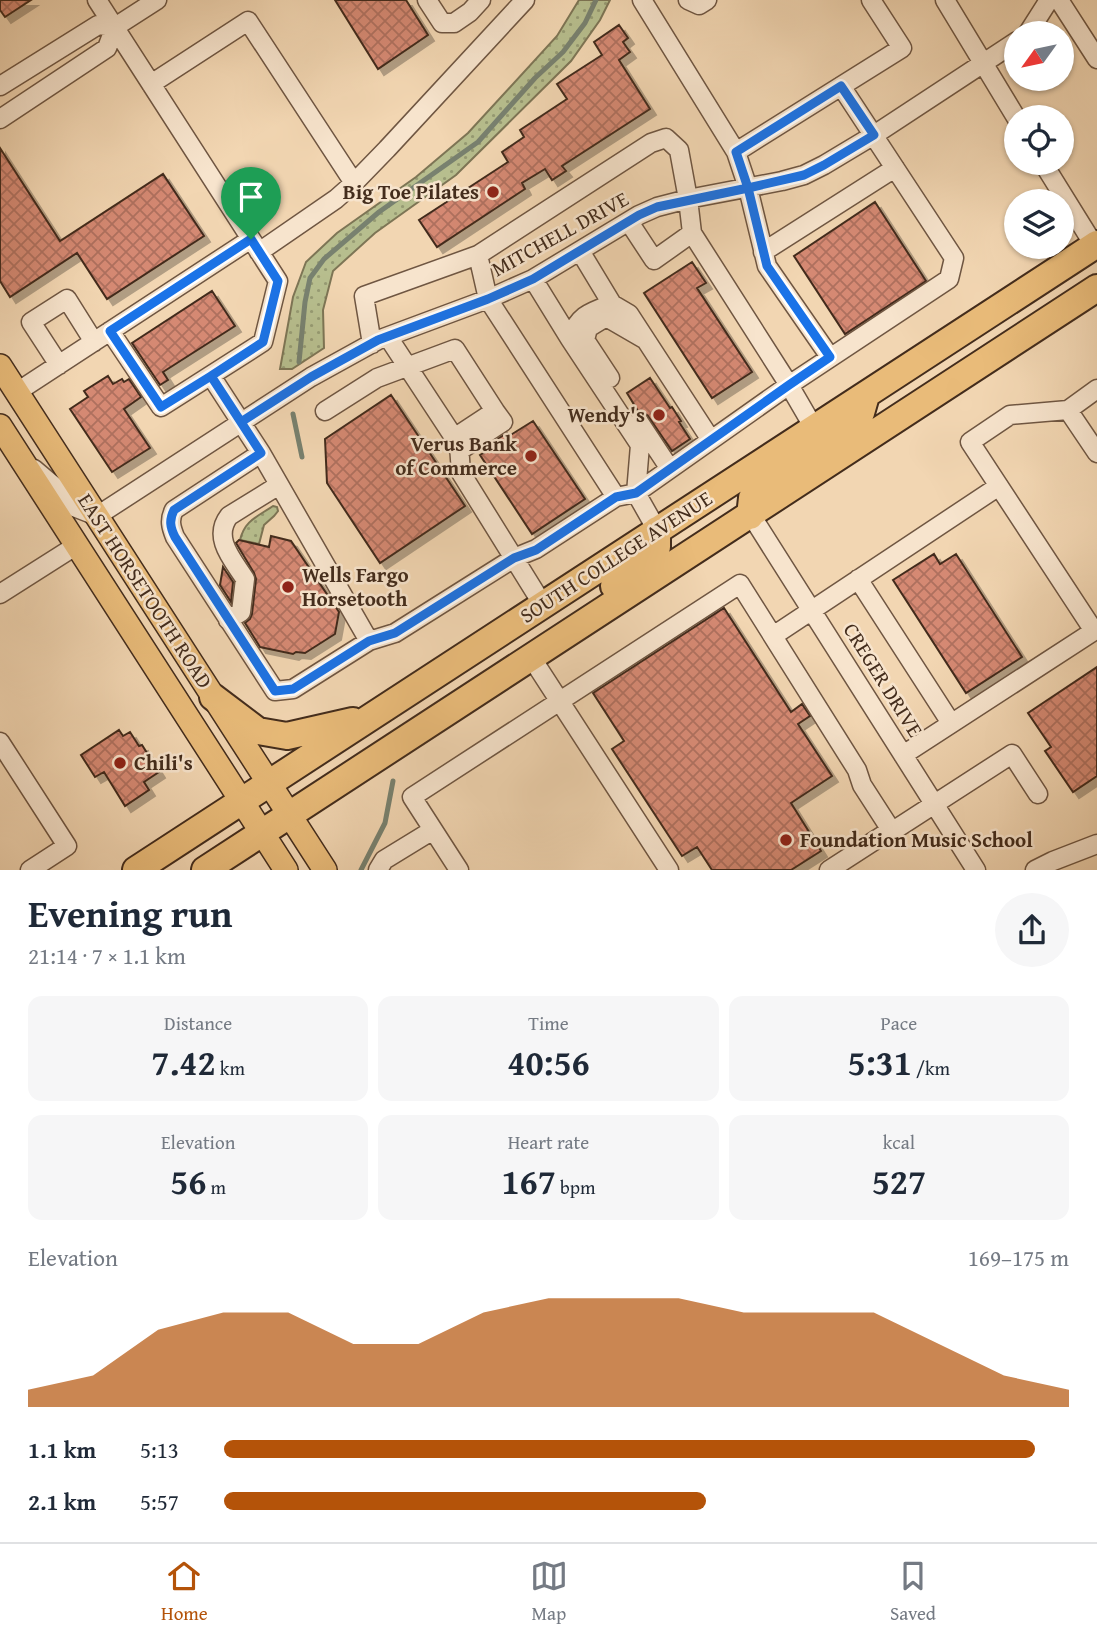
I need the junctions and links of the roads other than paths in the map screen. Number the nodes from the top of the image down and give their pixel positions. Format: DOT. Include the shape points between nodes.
graph roads {
  1 [pos="97,0"];
  2 [pos="157,0"];
  3 [pos="449,0"];
  4 [pos="467,0"];
  5 [pos="481,0"];
  6 [pos="525,0"];
  7 [pos="642,0"];
  8 [pos="688,0"];
  9 [pos="707,0"];
  10 [pos="871,0"];
  11 [pos="945,0"];
  12 [pos="1049,0"];
  13 [pos="1059,0"];
  14 [pos="432,6"];
  15 [pos="1036,21"];
  16 [pos="115,27"];
  17 [pos="1004,50"];
  18 [pos="1097,59"];
  19 [pos="983,64"];
  20 [pos="151,84"];
  21 [pos="0,86"];
  22 [pos="841,86"];
  23 [pos="1008,105"];
  24 [pos="0,119"];
  25 [pos="874,135"];
  26 [pos="736,152"];
  27 [pos="895,168"];
  28 [pos="1051,175"];
  29 [pos="354,183"];
  30 [pos="748,188"];
  31 [pos="688,199"];
  32 [pos="629,222"];
  33 [pos="692,233"];
  34 [pos="255,245"];
  35 [pos="1096,246"];
  36 [pos="580,251"];
  37 [pos="763,252"];
  38 [pos="478,255"];
  39 [pos="533,279"];
  40 [pos="1097,288"];
  41 [pos="488,299"];
  42 [pos="612,304"];
  43 [pos="110,331"];
  44 [pos="570,339"];
  45 [pos="380,340"];
  46 [pos="646,341"];
  47 [pos="94,342"];
  48 [pos="830,357"];
  49 [pos="58,365"];
  50 [pos="0,366"];
  51 [pos="407,366"];
  52 [pos="211,376"];
  53 [pos="789,385"];
  54 [pos="1097,389"];
  55 [pos="17,392"];
  56 [pos="866,394"];
  57 [pos="1068,410"];
  58 [pos="325,411"];
  59 [pos="241,422"];
  60 [pos="0,426"];
  61 [pos="814,428"];
  62 [pos="711,440"];
  63 [pos="457,444"];
  64 [pos="261,453"];
  65 [pos="1097,453"];
  66 [pos="20,457"];
  67 [pos="670,469"];
  68 [pos="279,485"];
  69 [pos="999,486"];
  70 [pos="636,493"];
  71 [pos="616,497"];
  72 [pos="750,515"];
  73 [pos="97,516"];
  74 [pos="657,530"];
  75 [pos="77,545"];
  76 [pos="514,558"];
  77 [pos="858,579"];
  78 [pos="0,594"];
  79 [pos="543,605"];
  80 [pos="812,611"];
  81 [pos="228,620"];
  82 [pos="566,634"];
  83 [pos="773,636"];
  84 [pos="369,641"];
  85 [pos="531,657"];
  86 [pos="214,697"];
  87 [pos="561,702"];
  88 [pos="369,718"];
  89 [pos="951,723"];
  90 [pos="3,753"];
  91 [pos="903,755"];
  92 [pos="269,783"];
  93 [pos="1038,794"];
  94 [pos="241,801"];
  95 [pos="934,805"];
  96 [pos="289,815"];
  97 [pos="433,830"];
  98 [pos="891,830"];
  99 [pos="262,833"];
  100 [pos="1097,844"];
  101 [pos="30,870"];
  102 [pos="136,870"];
  103 [pos="205,870"];
  104 [pos="286,870"];
  105 [pos="325,870"];
  106 [pos="378,870"];
  107 [pos="458,870"];
  108 [pos="669,870"];
  109 [pos="829,870"];
  110 [pos="976,870"];
  111 [pos="1035,870"];
  1 -- 16 [label="street"];
  2 -- 16 [label="street"];
  3 -- 14 [label="street"];
  4 -- 14 [label="street"];
  5 -- 14 [label="street" via="454,23 442,23"];
  6 -- 29 [label="street"];
  7 -- 26 [label="street"];
  8 -- 9 [label="street" via="699,5"];
  10 -- 22 [label="street" via="902,48"];
  11 -- 19 [label="street"];
  12 -- 15 [label="street"];
  13 -- 18 [label="street"];
  16 -- 20 [label="street"];
  16 -- 21 [label="street" via="97,25"];
  16 -- 24 [label="street" via="107,48"];
  17 -- 19 [label="street, MITCHELL DRIVE"];
  19 -- 23 [label="street"];
  19 -- 25 [label="street, MITCHELL DRIVE"];
  20 -- 29 [label="street" via="248,21"];
  20 -- 34 [label="street"];
  22 -- 25 [label="street"];
  22 -- 26 [label="street"];
  25 -- 27 [label="street"];
  25 -- 30 [label="street, MITCHELL DRIVE" via="804,175"];
  26 -- 30 [label="street"];
  27 -- 37 [label="street"];
  27 -- 48 [label="street" via="954,258 949,279"];
  28 -- 35 [label="street"];
  29 -- 34 [label="street" via="336,199"];
  30 -- 31 [label="street, MITCHELL DRIVE"];
  30 -- 37 [label="street"];
  31 -- 32 [label="street, MITCHELL DRIVE" via="657,207"];
  31 -- 33 [label="street"];
  31 -- 38 [label="street" via="679,150 666,138 651,143"];
  32 -- 33 [label="street" via="654,260"];
  32 -- 36 [label="street, MITCHELL DRIVE"];
  33 -- 53 [label="street"];
  34 -- 43 [label="street"];
  34 -- 52 [label="street" via="278,281 263,342"];
  35 -- 56 [label="highway, SOUTH COLLEGE AVENUE"];
  36 -- 39 [label="street, MITCHELL DRIVE"];
  36 -- 42 [label="street"];
  37 -- 48 [label="street" via="767,266"];
  38 -- 41 [label="street"];
  38 -- 45 [label="street" via="364,296"];
  39 -- 41 [label="street, MITCHELL DRIVE"];
  39 -- 44 [label="street"];
  40 -- 72 [label="highway, SOUTH COLLEGE AVENUE"];
  41 -- 45 [label="street, MITCHELL DRIVE"];
  41 -- 71 [label="street"];
  42 -- 44 [label="street" via="589,312"];
  42 -- 46 [label="street" via="629,314"];
  43 -- 47 [label="street"];
  43 -- 52 [label="street" via="161,407"];
  44 -- 70 [label="street" via="640,445"];
  45 -- 51 [label="street"];
  45 -- 59 [label="street, MITCHELL DRIVE"];
  46 -- 62 [label="street"];
  46 -- 67 [label="street" via="606,317 588,328 585,340"];
  47 -- 49 [label="street"];
  47 -- 49 [label="street" via="67,299 31,322"];
  48 -- 53 [label="street"];
  49 -- 55 [label="street"];
  50 -- 55 [label="main road, EAST HORSETOOTH ROAD"];
  51 -- 58 [label="street" via="377,378"];
  51 -- 63 [label="street"];
  51 -- 63 [label="street" via="455,349 503,422"];
  52 -- 59 [label="street"];
  53 -- 61 [label="street"];
  53 -- 62 [label="street"];
  54 -- 57 [label="street"];
  55 -- 73 [label="main road, EAST HORSETOOTH ROAD"];
  56 -- 61 [label="highway, SOUTH COLLEGE AVENUE"];
  56 -- 72 [label="highway" via="861,413 846,430 760,486 752,498"];
  57 -- 65 [label="street"];
  57 -- 69 [label="street" via="1010,415 970,442"];
  59 -- 64 [label="street"];
  59 -- 73 [label="street, MITCHELL DRIVE"];
  60 -- 66 [label="main road, EAST HORSETOOTH ROAD"];
  61 -- 74 [label="highway, SOUTH COLLEGE AVENUE"];
  62 -- 67 [label="street"];
  63 -- 76 [label="street" via="461,473"];
  64 -- 68 [label="street"];
  64 -- 81 [label="street" via="174,510 171,518 175,537"];
  66 -- 73 [label="street" via="60,491 69,505"];
  66 -- 75 [label="main road, EAST HORSETOOTH ROAD"];
  67 -- 70 [label="street"];
  68 -- 81 [label="street" via="229,516 221,529 224,546 246,579 241,612"];
  68 -- 84 [label="street"];
  69 -- 77 [label="street"];
  69 -- 89 [label="street" via="1094,631"];
  70 -- 71 [label="street"];
  70 -- 74 [label="street"];
  71 -- 76 [label="street" via="536,550"];
  72 -- 80 [label="street, CREGER DRIVE"];
  72 -- 82 [label="highway, SOUTH COLLEGE AVENUE"];
  73 -- 86 [label="main road, EAST HORSETOOTH ROAD"];
  74 -- 79 [label="highway, SOUTH COLLEGE AVENUE"];
  74 -- 82 [label="highway" via="654,552 594,603"];
  75 -- 78 [label="street"];
  75 -- 94 [label="main road, EAST HORSETOOTH ROAD"];
  76 -- 79 [label="street"];
  76 -- 84 [label="street" via="395,633"];
  77 -- 80 [label="street"];
  77 -- 89 [label="street"];
  79 -- 88 [label="highway, SOUTH COLLEGE AVENUE"];
  80 -- 83 [label="street"];
  80 -- 91 [label="street, CREGER DRIVE"];
  81 -- 84 [label="street" via="275,691 293,689"];
  82 -- 85 [label="highway, SOUTH COLLEGE AVENUE"];
  83 -- 87 [label="street" via="740,584"];
  83 -- 98 [label="street"];
  85 -- 87 [label="street"];
  85 -- 96 [label="highway, SOUTH COLLEGE AVENUE"];
  86 -- 88 [label="highway" via="258,731 287,736"];
  86 -- 92 [label="main road, EAST HORSETOOTH ROAD"];
  87 -- 97 [label="street" via="412,797"];
  87 -- 108 [label="street"];
  88 -- 92 [label="highway, SOUTH COLLEGE AVENUE"];
  89 -- 91 [label="street"];
  90 -- 101 [label="street" via="67,846"];
  91 -- 95 [label="street, CREGER DRIVE"];
  92 -- 94 [label="highway, SOUTH COLLEGE AVENUE"];
  92 -- 96 [label="main road, EAST HORSETOOTH ROAD"];
  93 -- 95 [label="street" via="1012,754"];
  94 -- 99 [label="main road, EAST HORSETOOTH ROAD"];
  94 -- 102 [label="highway, SOUTH COLLEGE AVENUE"];
  95 -- 98 [label="street"];
  95 -- 110 [label="street, CREGER DRIVE"];
  96 -- 99 [label="highway, SOUTH COLLEGE AVENUE"];
  96 -- 105 [label="main road, EAST HORSETOOTH ROAD"];
  97 -- 106 [label="street" via="384,860"];
  97 -- 107 [label="street"];
  98 -- 109 [label="street"];
  99 -- 103 [label="highway, SOUTH COLLEGE AVENUE"];
  99 -- 104 [label="main road, EAST HORSETOOTH ROAD"];
  100 -- 111 [label="street"];
}
